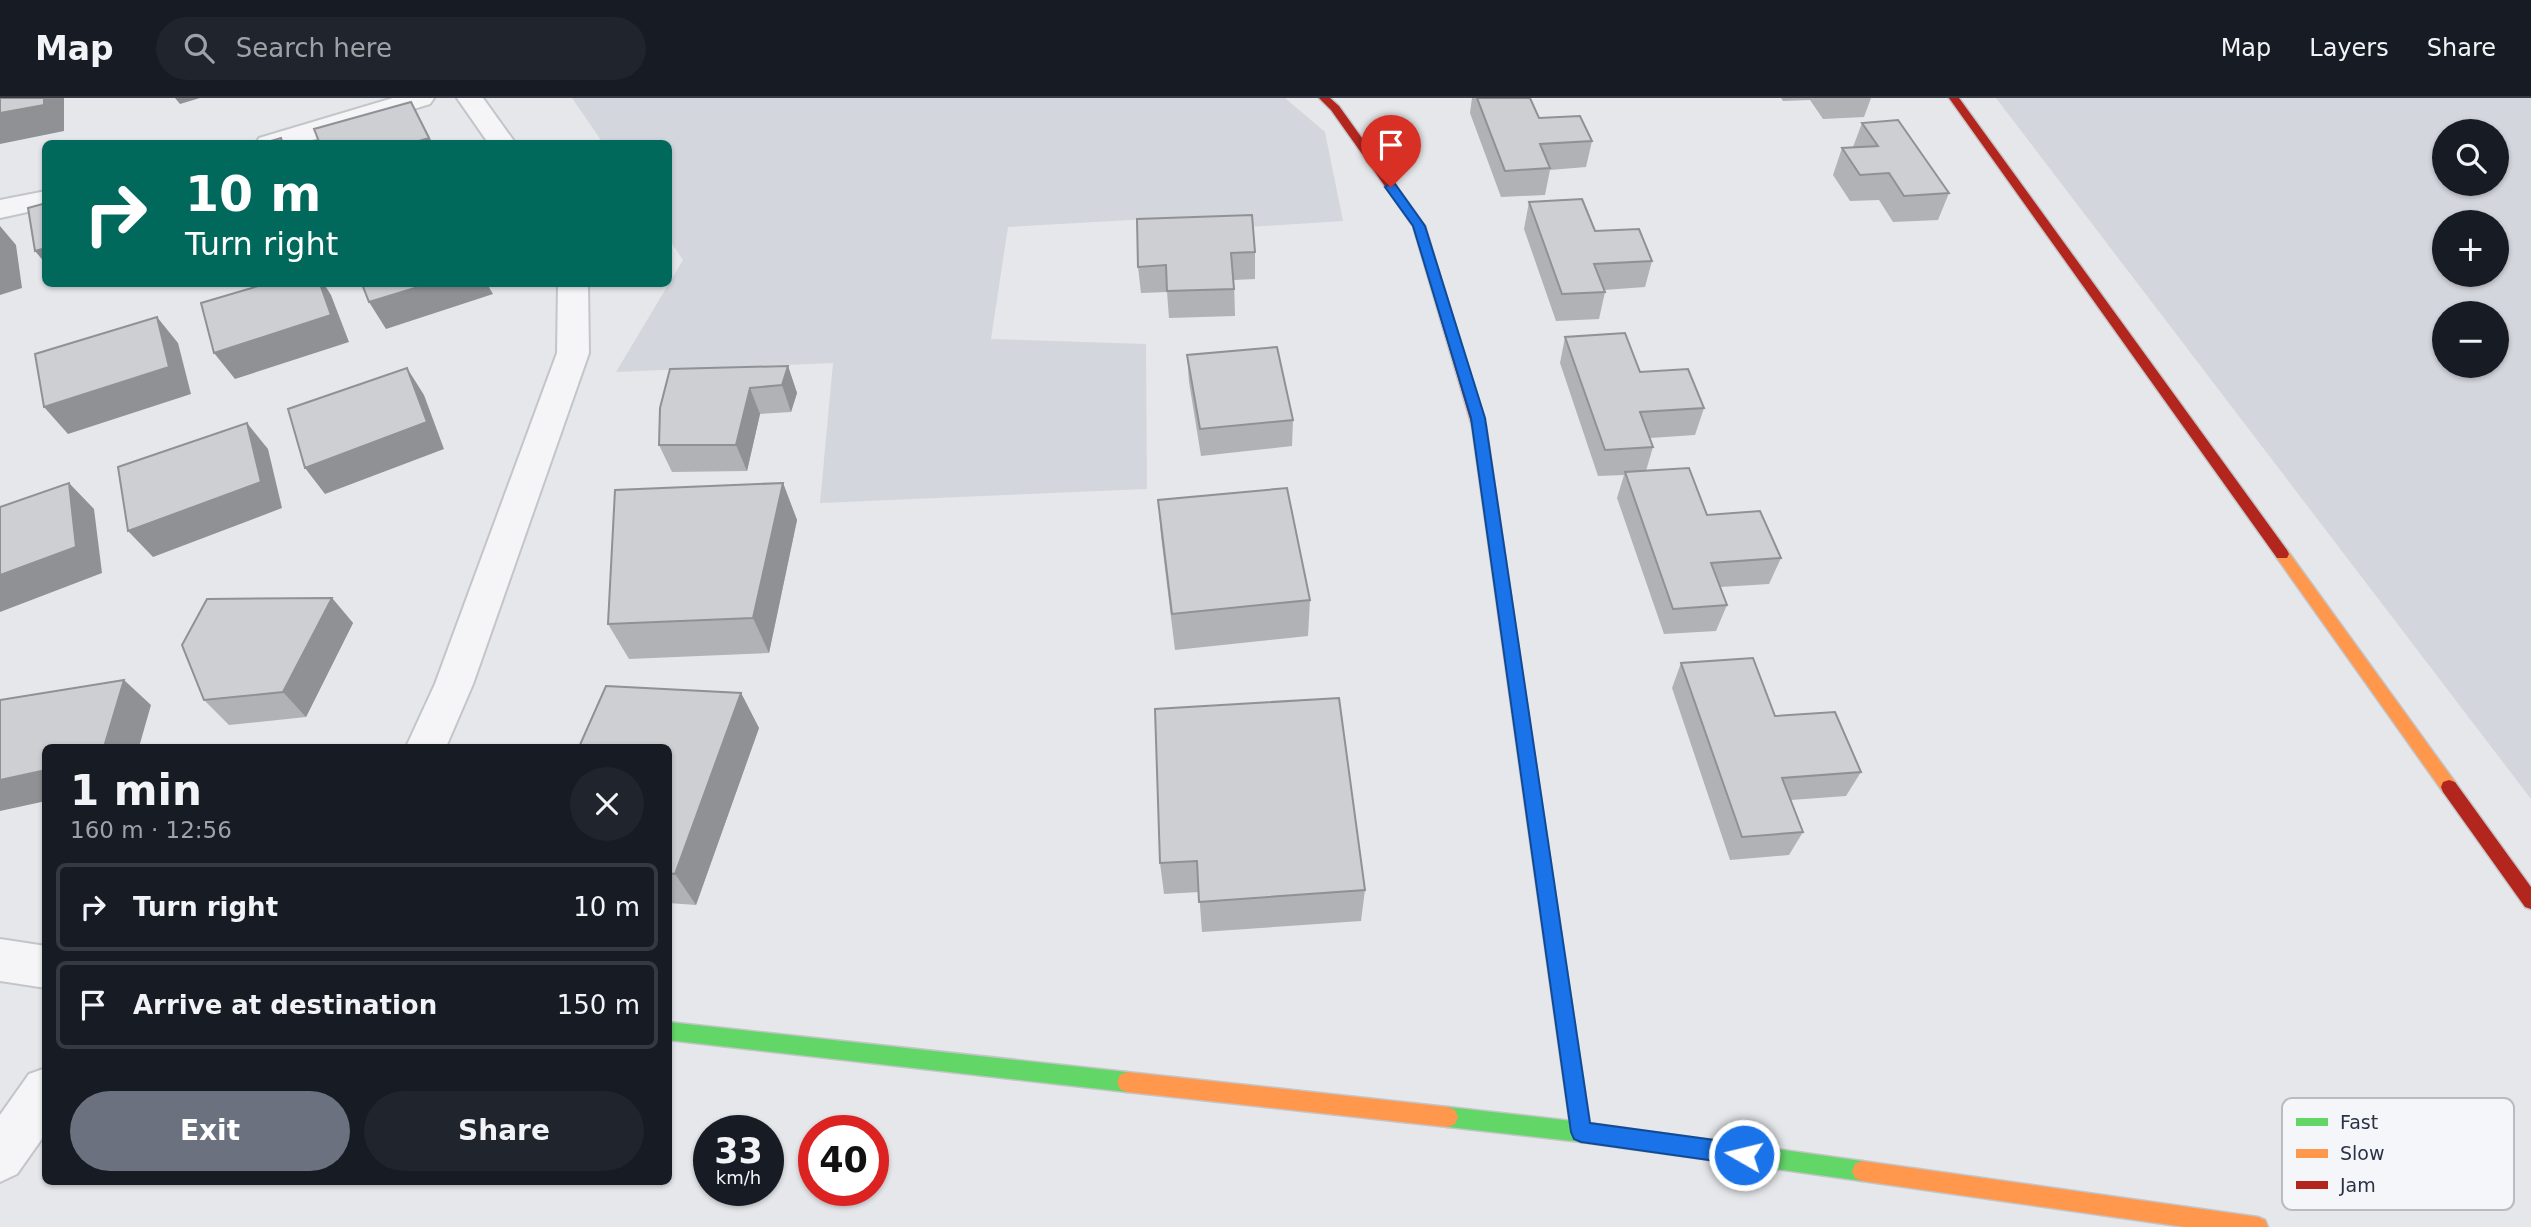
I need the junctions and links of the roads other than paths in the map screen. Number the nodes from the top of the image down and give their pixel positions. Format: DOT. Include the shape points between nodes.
graph roads {
  1 [pos="421,98"];
  2 [pos="470,98"];
  3 [pos="1324,98"];
  4 [pos="1954,98"];
  5 [pos="282,140"];
  6 [pos="500,140"];
  7 [pos="42,200"];
  8 [pos="0,209"];
  9 [pos="573,287"];
  10 [pos="427,744"];
  11 [pos="2531,901"];
  12 [pos="0,960"];
  13 [pos="42,966"];
  14 [pos="672,1031"];
  15 [pos="42,1097"];
  16 [pos="1581,1132"];
  17 [pos="0,1157"];
  18 [pos="2259,1227"];
  1 -- 5 [label="street"];
  2 -- 6 [label="street"];
  3 -- 16 [label="street" via="1419,226 1478,418"];
  4 -- 11 [label="street"];
  7 -- 8 [label="street"];
  9 -- 10 [label="street" via="573,353 454,684"];
  12 -- 13 [label="street"];
  14 -- 16 [label="street"];
  15 -- 17 [label="street"];
  16 -- 18 [label="street"];
}
